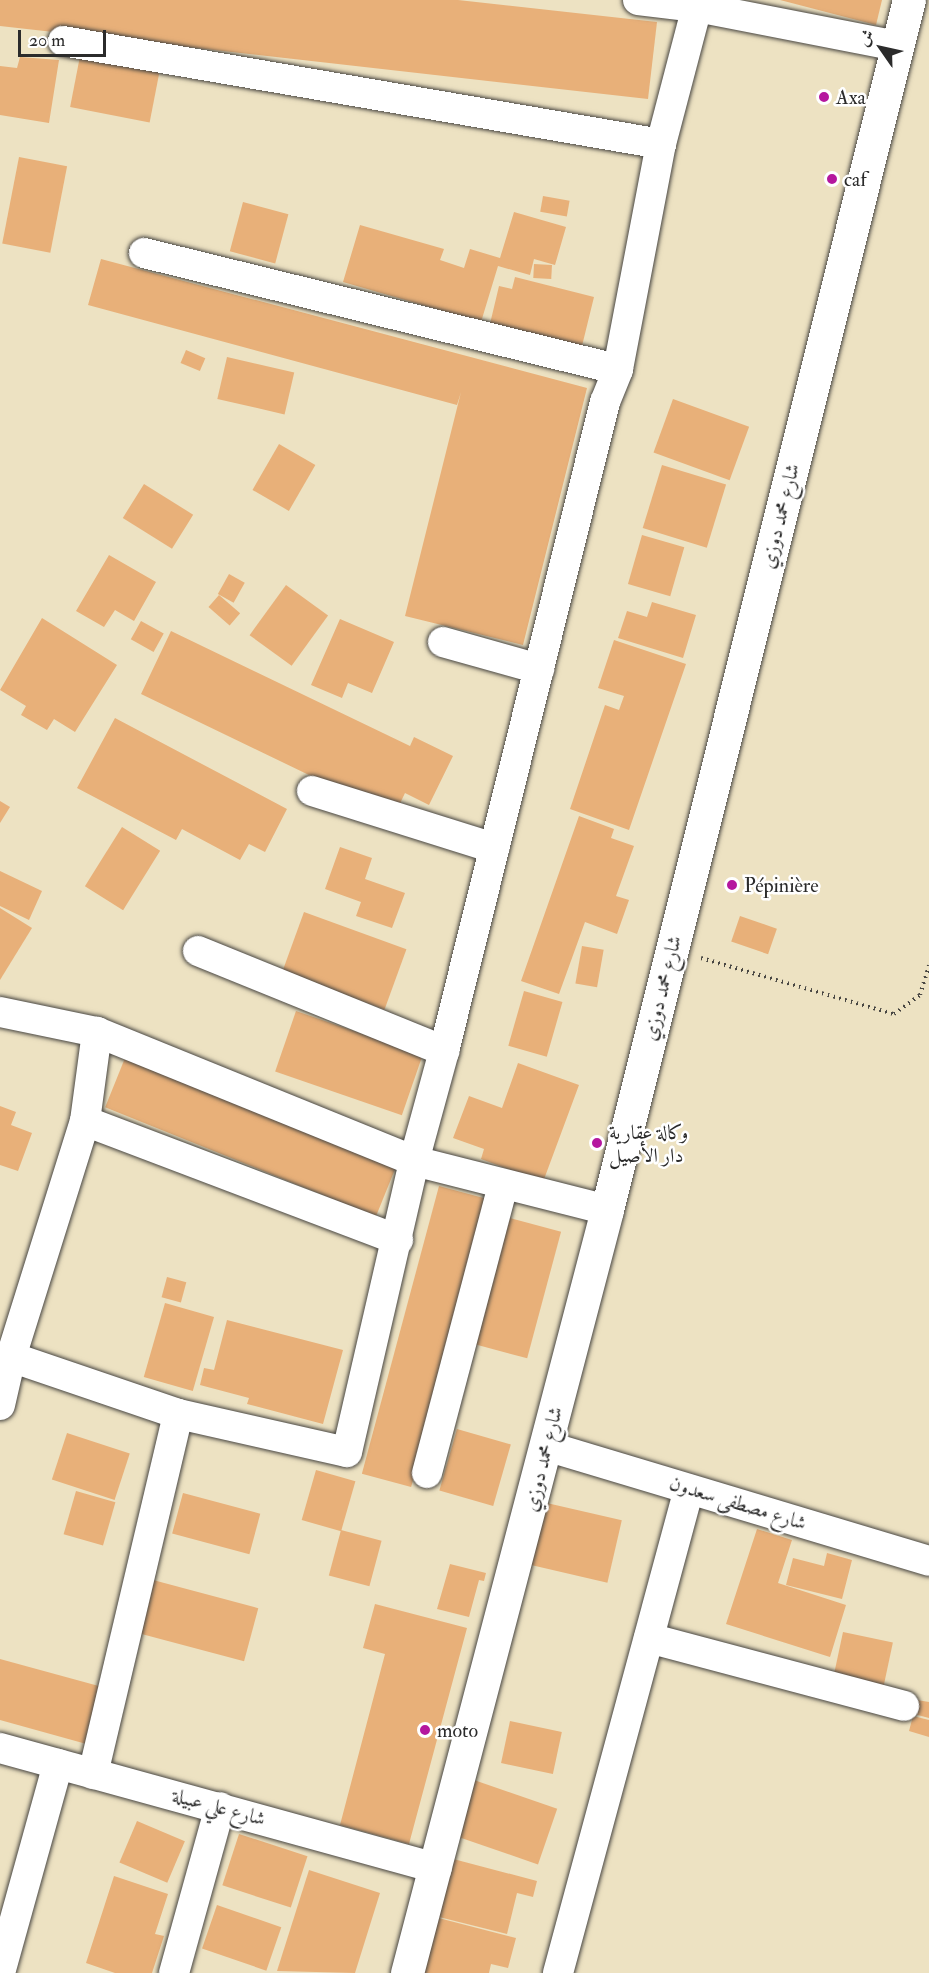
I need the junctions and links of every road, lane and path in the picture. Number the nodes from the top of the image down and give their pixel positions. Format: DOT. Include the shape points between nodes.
graph roads {
  1 [pos="638,0"];
  2 [pos="909,0"];
  3 [pos="697,7"];
  4 [pos="63,41"];
  5 [pos="897,46"];
  6 [pos="661,144"];
  7 [pos="144,253"];
  8 [pos="618,369"];
  9 [pos="443,642"];
  10 [pos="539,669"];
  11 [pos="312,791"];
  12 [pos="495,848"];
  13 [pos="672,950"];
  14 [pos="198,951"];
  15 [pos="929,965"];
  16 [pos="0,1012"];
  17 [pos="97,1032"];
  18 [pos="444,1052"];
  19 [pos="86,1121"];
  20 [pos="414,1161"];
  21 [pos="503,1185"];
  22 [pos="607,1210"];
  23 [pos="398,1240"];
  24 [pos="11,1358"];
  25 [pos="0,1405"];
  26 [pos="178,1414"];
  27 [pos="546,1446"];
  28 [pos="427,1473"];
  29 [pos="689,1489"];
  30 [pos="929,1561"];
  31 [pos="649,1638"];
  32 [pos="904,1706"];
  33 [pos="0,1748"];
  34 [pos="58,1764"];
  35 [pos="93,1774"];
  36 [pos="220,1807"];
  37 [pos="437,1868"];
  38 [pos="0,1973"];
  39 [pos="174,1973"];
  40 [pos="407,1973"];
  41 [pos="558,1973"];
  1 -- 3 [label="street"];
  2 -- 5 [label="street, شارع محمد دوزي"];
  3 -- 5 [label="street"];
  3 -- 6 [label="street"];
  4 -- 6 [label="street"];
  5 -- 13 [label="street, شارع محمد دوزي"];
  6 -- 8 [label="street"];
  7 -- 8 [label="street"];
  8 -- 10 [label="street" via="605,402"];
  9 -- 10 [label="street"];
  10 -- 12 [label="street"];
  11 -- 12 [label="street"];
  12 -- 18 [label="street"];
  13 -- 15 [label="path" via="894,1014 920,995"];
  13 -- 22 [label="street, شارع محمد دوزي"];
  14 -- 18 [label="street"];
  16 -- 17 [label="street"];
  17 -- 19 [label="street"];
  17 -- 20 [label="street"];
  18 -- 20 [label="street"];
  19 -- 23 [label="street"];
  19 -- 24 [label="street"];
  20 -- 21 [label="street"];
  20 -- 23 [label="street"];
  21 -- 22 [label="street"];
  21 -- 28 [label="street"];
  22 -- 27 [label="street, شارع محمد دوزي"];
  23 -- 26 [label="street" via="347,1452"];
  24 -- 25 [label="street"];
  24 -- 26 [label="street"];
  26 -- 35 [label="street"];
  27 -- 29 [label="street, شارع مصطفى سعدون"];
  27 -- 37 [label="street, شارع محمد دوزي"];
  29 -- 30 [label="street, شارع مصطفى سعدون"];
  29 -- 31 [label="street"];
  31 -- 32 [label="street"];
  31 -- 41 [label="street"];
  33 -- 34 [label="street, شارع علي عبيلة"];
  34 -- 35 [label="street, شارع علي عبيلة"];
  34 -- 38 [label="street"];
  35 -- 36 [label="street, شارع علي عبيلة"];
  36 -- 37 [label="street, شارع علي عبيلة"];
  36 -- 39 [label="street"];
  37 -- 40 [label="street, شارع محمد دوزي"];
}
